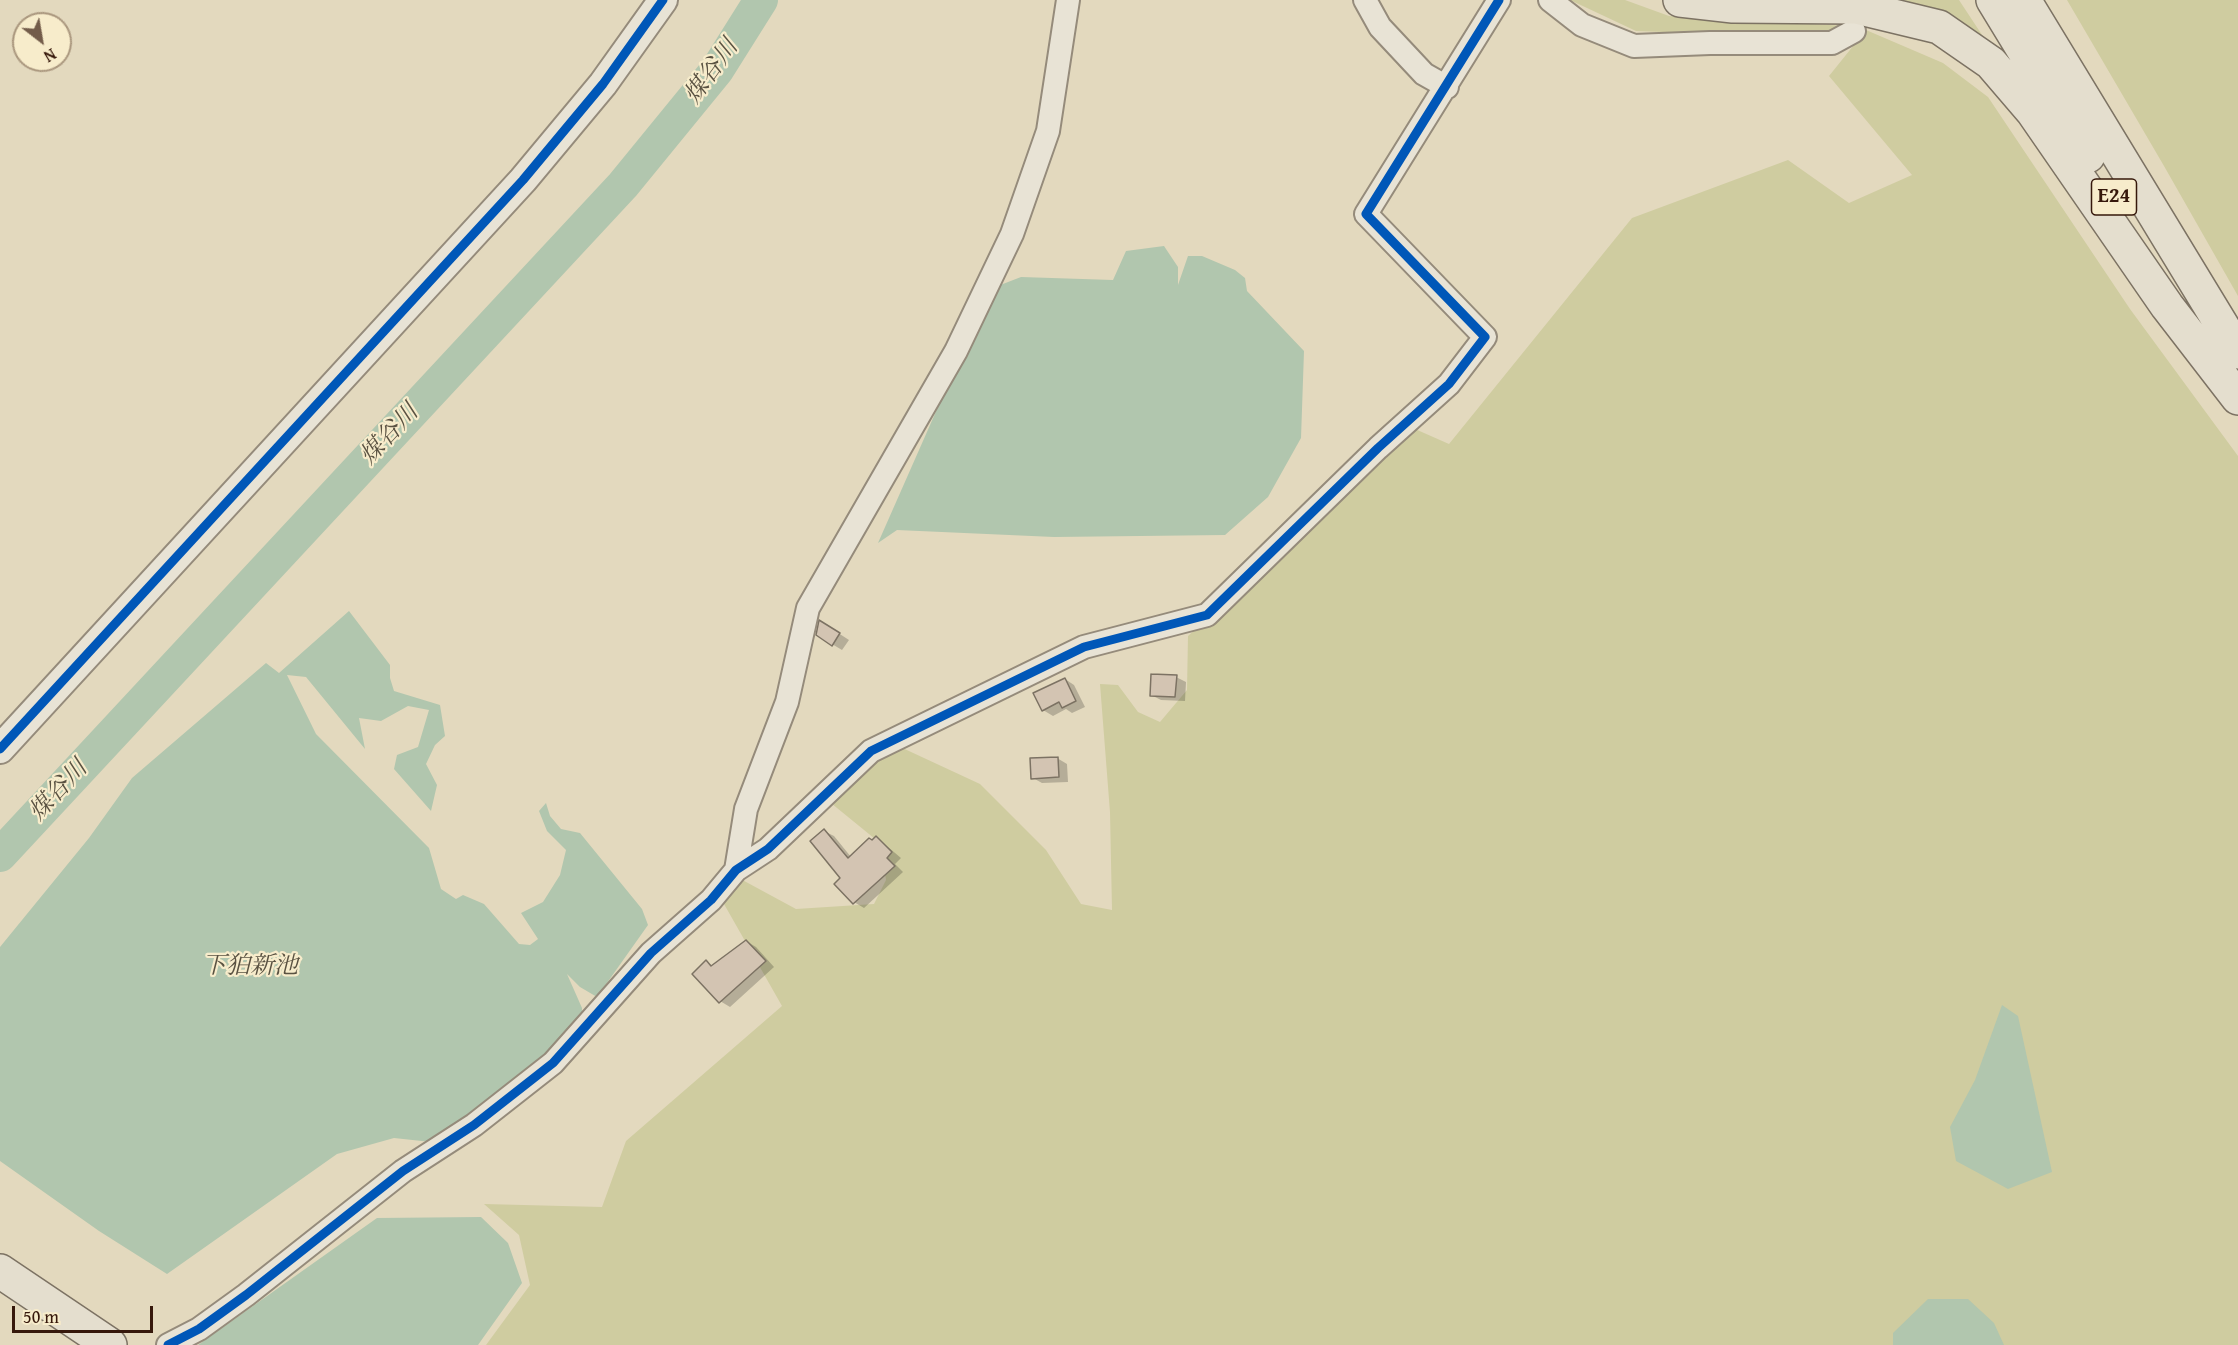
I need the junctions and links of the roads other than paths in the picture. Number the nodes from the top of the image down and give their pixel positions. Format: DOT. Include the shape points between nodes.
graph roads {
  1 [pos="663,0"];
  2 [pos="1068,0"];
  3 [pos="1365,0"];
  4 [pos="1499,0"];
  5 [pos="1550,0"];
  6 [pos="1680,0"];
  7 [pos="1993,0"];
  8 [pos="2024,0"];
  9 [pos="2041,0"];
  10 [pos="1854,31"];
  11 [pos="1447,87"];
  12 [pos="2238,349"];
  13 [pos="2238,393"];
  14 [pos="2238,398"];
  15 [pos="0,749"];
  16 [pos="736,870"];
  17 [pos="0,1270"];
  18 [pos="110,1345"];
  19 [pos="168,1345"];
  1 -- 15 [label="street" via="603,84 523,180"];
  2 -- 16 [label="street" via="1048,131 1012,234 956,351 808,608 787,702 746,809"];
  3 -- 11 [label="street" via="1380,27 1402,51 1424,74"];
  4 -- 11 [label="street"];
  5 -- 10 [label="street" via="1582,25 1634,46 1832,44"];
  6 -- 14 [label="main road" via="1733,6 1856,7 1940,27 1992,63 2033,112 2167,306"];
  7 -- 13 [label="main road, E24"];
  8 -- 12 [label="main road, E24"];
  9 -- 12 [label="main road" via="2208,283"];
  11 -- 16 [label="street" via="1366,214 1485,338 1449,384 1207,615 1084,647 871,751 768,849"];
  16 -- 19 [label="street" via="711,900 651,953 553,1063 474,1125 403,1171 246,1295 199,1329"];
  17 -- 18 [label="main road"];
}
